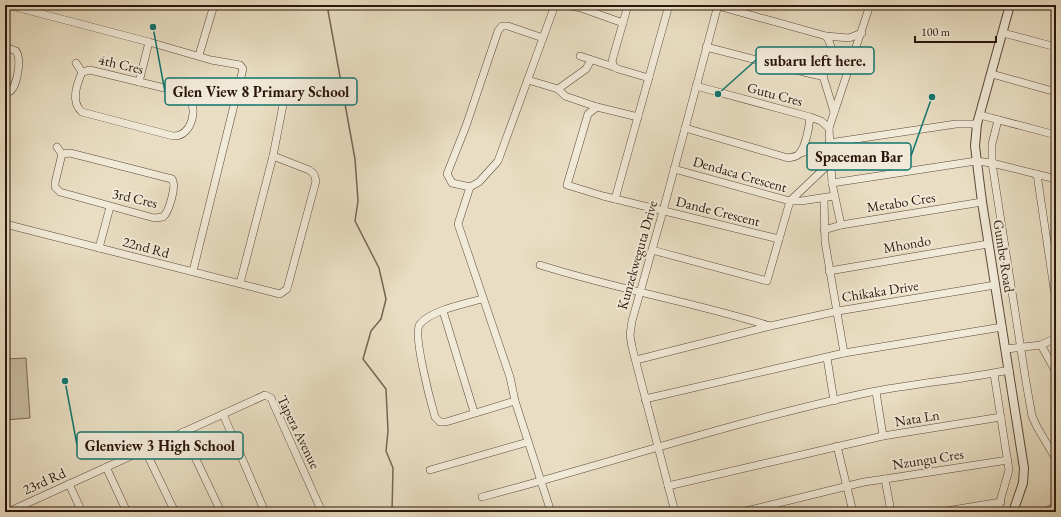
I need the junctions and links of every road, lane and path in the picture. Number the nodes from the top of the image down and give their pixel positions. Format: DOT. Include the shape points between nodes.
graph roads {
  1 [pos="8,5"];
  2 [pos="214,5"];
  3 [pos="555,5"];
  4 [pos="567,5"];
  5 [pos="628,5"];
  6 [pos="669,5"];
  7 [pos="870,5"];
  8 [pos="1010,5"];
  9 [pos="718,6"];
  10 [pos="623,23"];
  11 [pos="862,33"];
  12 [pos="1003,33"];
  13 [pos="826,36"];
  14 [pos="543,38"];
  15 [pos="149,42"];
  16 [pos="5,46"];
  17 [pos="706,47"];
  18 [pos="1056,47"];
  19 [pos="198,55"];
  20 [pos="580,56"];
  21 [pos="591,60"];
  22 [pos="76,62"];
  23 [pos="614,67"];
  24 [pos="82,72"];
  25 [pos="992,74"];
  26 [pos="823,76"];
  27 [pos="649,78"];
  28 [pos="528,80"];
  29 [pos="139,82"];
  30 [pos="239,85"];
  31 [pos="696,86"];
  32 [pos="558,89"];
  33 [pos="5,92"];
  34 [pos="1056,92"];
  35 [pos="597,107"];
  36 [pos="834,112"];
  37 [pos="980,115"];
  38 [pos="638,117"];
  39 [pos="810,117"];
  40 [pos="998,120"];
  41 [pos="977,124"];
  42 [pos="685,128"];
  43 [pos="829,128"];
  44 [pos="1056,135"];
  45 [pos="829,144"];
  46 [pos="57,147"];
  47 [pos="800,153"];
  48 [pos="62,154"];
  49 [pos="273,156"];
  50 [pos="976,161"];
  51 [pos="830,163"];
  52 [pos="992,163"];
  53 [pos="674,169"];
  54 [pos="1037,174"];
  55 [pos="1056,179"];
  56 [pos="832,183"];
  57 [pos="470,187"];
  58 [pos="834,196"];
  59 [pos="824,198"];
  60 [pos="615,199"];
  61 [pos="790,201"];
  62 [pos="982,202"];
  63 [pos="110,207"];
  64 [pos="663,211"];
  65 [pos="5,224"];
  66 [pos="841,225"];
  67 [pos="824,230"];
  68 [pos="779,240"];
  69 [pos="988,244"];
  70 [pos="99,248"];
  71 [pos="652,250"];
  72 [pos="540,265"];
  73 [pos="193,271"];
  74 [pos="829,271"];
  75 [pos="240,283"];
  76 [pos="995,285"];
  77 [pos="640,291"];
  78 [pos="1056,292"];
  79 [pos="482,299"];
  80 [pos="443,311"];
  81 [pos="838,311"];
  82 [pos="770,326"];
  83 [pos="1002,327"];
  84 [pos="1056,338"];
  85 [pos="1041,345"];
  86 [pos="1021,347"];
  87 [pos="1006,349"];
  88 [pos="844,353"];
  89 [pos="827,358"];
  90 [pos="636,360"];
  91 [pos="1009,370"];
  92 [pos="1056,372"];
  93 [pos="994,374"];
  94 [pos="876,392"];
  95 [pos="645,399"];
  96 [pos="515,401"];
  97 [pos="834,401"];
  98 [pos="474,412"];
  99 [pos="223,414"];
  100 [pos="1001,417"];
  101 [pos="183,432"];
  102 [pos="883,436"];
  103 [pos="528,442"];
  104 [pos="657,446"];
  105 [pos="837,446"];
  106 [pos="145,450"];
  107 [pos="1056,459"];
  108 [pos="1008,460"];
  109 [pos="106,467"];
  110 [pos="430,470"];
  111 [pos="885,479"];
  112 [pos="542,481"];
  113 [pos="69,484"];
  114 [pos="668,486"];
  115 [pos="847,487"];
  116 [pos="482,497"];
  117 [pos="1001,502"];
  118 [pos="1056,506"];
  119 [pos="8,512"];
  120 [pos="82,512"];
  121 [pos="127,512"];
  122 [pos="174,512"];
  123 [pos="221,512"];
  124 [pos="265,512"];
  125 [pos="322,512"];
  126 [pos="551,512"];
  127 [pos="675,512"];
  128 [pos="742,512"];
  129 [pos="852,512"];
  130 [pos="891,512"];
  131 [pos="940,512"];
  132 [pos="997,512"];
  133 [pos="1013,512"];
  134 [pos="1045,512"];
  1 -- 15 [label="street"];
  2 -- 19 [label="street"];
  3 -- 14 [label="street"];
  4 -- 10 [label="street"];
  5 -- 10 [label="street"];
  6 -- 27 [label="street"];
  7 -- 11 [label="street"];
  8 -- 12 [label="street, Gumbe Road"];
  9 -- 13 [label="street"];
  9 -- 17 [label="street, Kunzekweguta Drive"];
  10 -- 23 [label="street" via="612,61"];
  11 -- 13 [label="street" via="849,38"];
  11 -- 36 [label="street"];
  12 -- 18 [label="street"];
  12 -- 25 [label="street, Gumbe Road"];
  13 -- 26 [label="street" via="832,48"];
  14 -- 28 [label="street"];
  14 -- 57 [label="street" via="508,26 502,26 498,30 447,174 452,183"];
  15 -- 19 [label="street"];
  15 -- 29 [label="street"];
  16 -- 33 [label="street" via="16,51 20,60 14,88"];
  17 -- 26 [label="street"];
  17 -- 31 [label="street, Kunzekweguta Drive"];
  19 -- 30 [label="street" via="211,60 240,64 243,69"];
  20 -- 21 [label="street"];
  21 -- 23 [label="street"];
  21 -- 32 [label="street" via="586,69"];
  22 -- 24 [label="street"];
  23 -- 27 [label="street"];
  24 -- 29 [label="street, 4th Cres" via="90,70"];
  24 -- 29 [label="street, 4th Cres" via="75,99 77,108 82,112 173,136 188,131 194,104 191,98 185,93"];
  25 -- 34 [label="street"];
  25 -- 37 [label="street, Gumbe Road"];
  26 -- 36 [label="street"];
  27 -- 38 [label="street"];
  28 -- 32 [label="street"];
  28 -- 57 [label="street" via="494,168"];
  30 -- 49 [label="street" via="283,100"];
  30 -- 73 [label="street"];
  31 -- 39 [label="street, Gutu Cres"];
  31 -- 42 [label="street, Kunzekweguta Drive"];
  32 -- 35 [label="street" via="565,96"];
  35 -- 38 [label="street"];
  35 -- 60 [label="street, Dande Crescent" via="588,114 567,185"];
  36 -- 43 [label="street"];
  37 -- 40 [label="street"];
  37 -- 41 [label="street, Gumbe Road"];
  38 -- 60 [label="street"];
  39 -- 43 [label="street"];
  39 -- 47 [label="street, Gutu Cres"];
  40 -- 44 [label="street"];
  40 -- 52 [label="street" via="992,144"];
  41 -- 45 [label="street" via="956,124"];
  41 -- 50 [label="street, Gumbe Road"];
  42 -- 47 [label="street" via="788,158"];
  42 -- 53 [label="street, Kunzekweguta Drive"];
  43 -- 45 [label="street"];
  45 -- 47 [label="street"];
  45 -- 51 [label="street"];
  46 -- 48 [label="street"];
  48 -- 63 [label="street, 3rd Cres" via="55,183 57,189"];
  48 -- 63 [label="street, 3rd Cres" via="70,153 174,181 167,213 163,218"];
  49 -- 75 [label="street"];
  49 -- 75 [label="street, 22nd Rd" via="312,172 316,181 287,289 280,294"];
  50 -- 52 [label="street"];
  50 -- 56 [label="street"];
  50 -- 62 [label="street, Gumbe Road"];
  51 -- 56 [label="street"];
  51 -- 61 [label="street"];
  52 -- 54 [label="street"];
  52 -- 86 [label="street"];
  53 -- 61 [label="street, Dendaca Crescent"];
  53 -- 64 [label="street, Kunzekweguta Drive"];
  54 -- 55 [label="street"];
  54 -- 78 [label="street"];
  56 -- 58 [label="street"];
  57 -- 79 [label="street" via="458,224"];
  58 -- 59 [label="street"];
  58 -- 66 [label="street"];
  59 -- 61 [label="street"];
  59 -- 67 [label="street"];
  60 -- 64 [label="street, Dande Crescent"];
  61 -- 68 [label="street, Dendaca Crescent"];
  62 -- 66 [label="street, Metabo Cres"];
  62 -- 69 [label="street, Gumbe Road"];
  63 -- 70 [label="street"];
  64 -- 68 [label="street, Dande Crescent"];
  64 -- 71 [label="street, Kunzekweguta Drive"];
  65 -- 70 [label="street, 22nd Rd"];
  66 -- 67 [label="street, Metabo Cres"];
  67 -- 74 [label="street"];
  68 -- 71 [label="street, Dendaca Crescent" via="767,281"];
  69 -- 74 [label="street, Mhondo"];
  69 -- 76 [label="street, Gumbe Road"];
  70 -- 73 [label="street, 22nd Rd" via="167,267"];
  71 -- 77 [label="street, Kunzekweguta Drive"];
  72 -- 77 [label="street, Chikaka Drive"];
  73 -- 75 [label="street, 22nd Rd"];
  74 -- 81 [label="street"];
  76 -- 81 [label="street, Chikaka Drive"];
  76 -- 83 [label="street, Gumbe Road"];
  77 -- 82 [label="street, Chikaka Drive"];
  77 -- 90 [label="street, Kunzekweguta Drive" via="630,335"];
  79 -- 80 [label="street"];
  79 -- 96 [label="street" via="510,376"];
  80 -- 98 [label="street"];
  80 -- 98 [label="street" via="425,320 418,326 417,331 421,363 435,417 440,422 446,422"];
  81 -- 82 [label="street, Chikaka Drive"];
  81 -- 88 [label="street"];
  82 -- 90 [label="street, Chikaka Drive"];
  83 -- 87 [label="street, Gumbe Road"];
  83 -- 88 [label="street"];
  84 -- 85 [label="street"];
  85 -- 86 [label="street"];
  85 -- 92 [label="street"];
  86 -- 87 [label="street"];
  86 -- 107 [label="street" via="1032,416"];
  87 -- 91 [label="street, Gumbe Road"];
  88 -- 89 [label="street"];
  89 -- 95 [label="street"];
  89 -- 97 [label="street"];
  90 -- 95 [label="street, Kunzekweguta Drive"];
  91 -- 93 [label="street"];
  91 -- 133 [label="street, Gumbe Road" via="1024,468 1023,483"];
  93 -- 94 [label="street"];
  93 -- 100 [label="street"];
  94 -- 97 [label="street"];
  94 -- 102 [label="street, Nata Ln"];
  95 -- 104 [label="street, Kunzekweguta Drive"];
  96 -- 98 [label="street"];
  96 -- 103 [label="street"];
  97 -- 104 [label="street"];
  99 -- 101 [label="street, 23rd Rd"];
  99 -- 124 [label="street"];
  99 -- 125 [label="street, Tapera Avenue" via="265,395 271,398"];
  100 -- 102 [label="street, Nata Ln"];
  100 -- 108 [label="street"];
  101 -- 106 [label="street, 23rd Rd"];
  101 -- 123 [label="street"];
  102 -- 105 [label="street"];
  103 -- 110 [label="street"];
  103 -- 112 [label="street"];
  104 -- 112 [label="street"];
  104 -- 114 [label="street, Kunzekweguta Drive"];
  105 -- 114 [label="street"];
  105 -- 115 [label="street"];
  106 -- 109 [label="street, 23rd Rd"];
  106 -- 122 [label="street"];
  108 -- 111 [label="street, Nzungu Cres"];
  108 -- 117 [label="street" via="1009,470"];
  109 -- 113 [label="street, 23rd Rd"];
  109 -- 121 [label="street"];
  111 -- 115 [label="street"];
  111 -- 130 [label="street, Nzungu Cres"];
  112 -- 116 [label="street"];
  112 -- 126 [label="street"];
  113 -- 119 [label="street, 23rd Rd"];
  113 -- 120 [label="street"];
  114 -- 127 [label="street, Kunzekweguta Drive"];
  115 -- 128 [label="street"];
  115 -- 129 [label="street"];
  117 -- 131 [label="street"];
  117 -- 132 [label="street"];
  118 -- 134 [label="street"];
}
